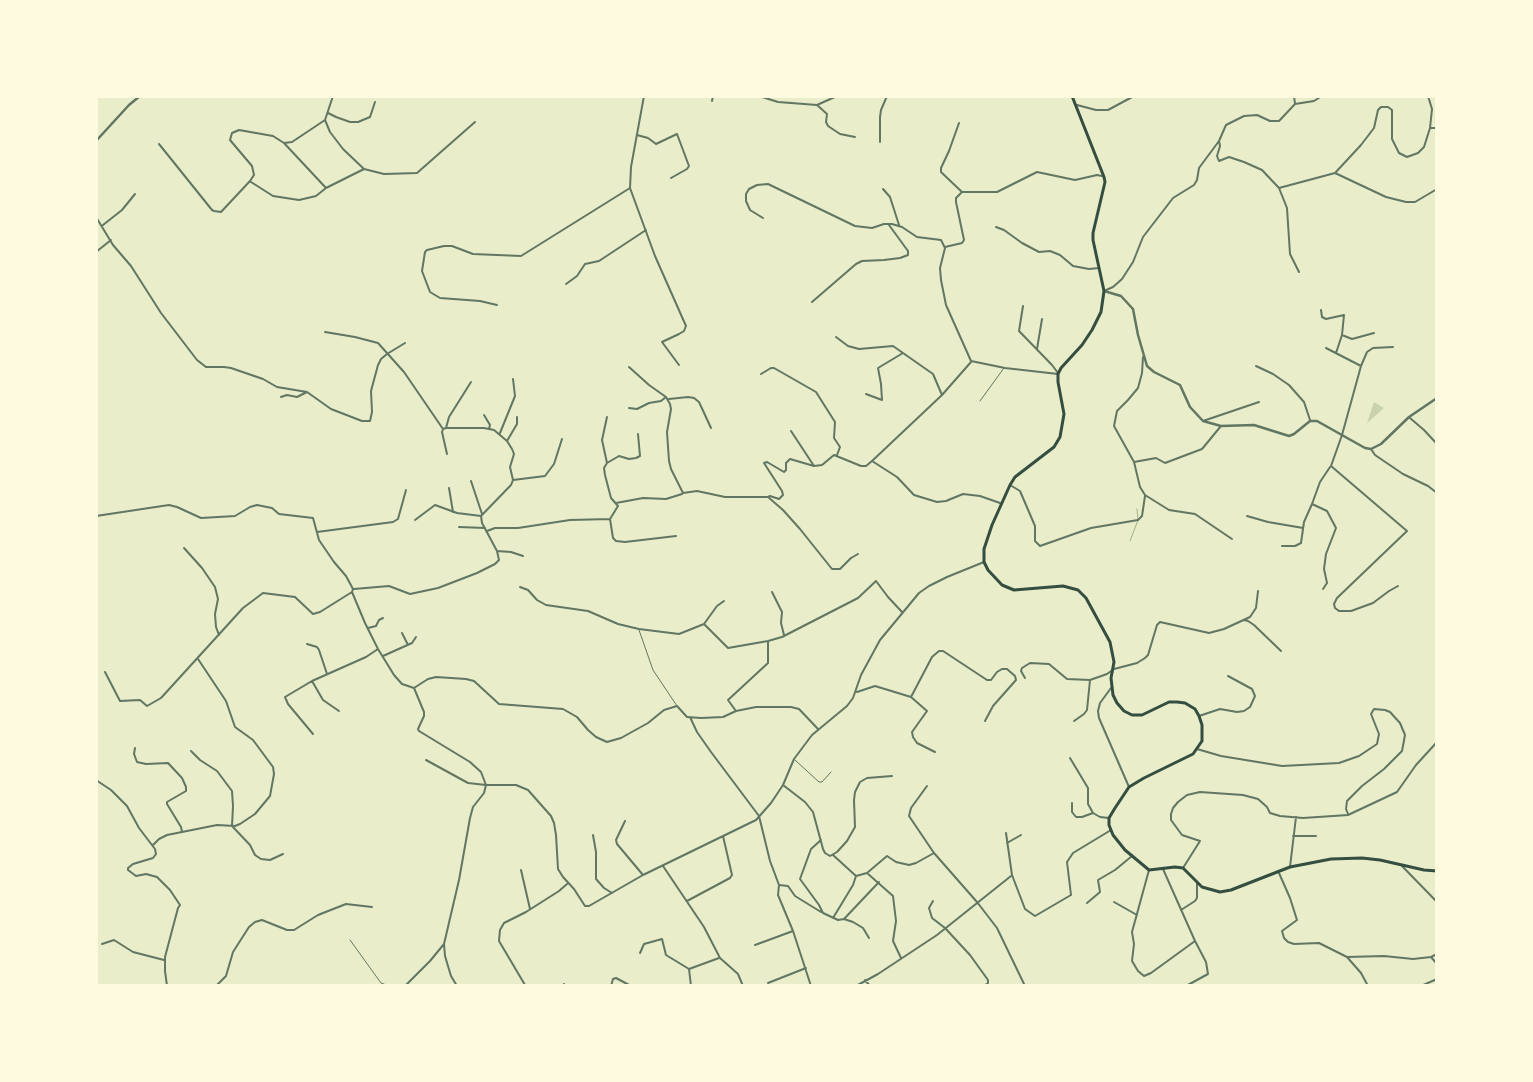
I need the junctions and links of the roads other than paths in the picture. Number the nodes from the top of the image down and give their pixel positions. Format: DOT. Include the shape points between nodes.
graph roads {
  1 [pos="140,96"];
  2 [pos="333,96"];
  3 [pos="644,96"];
  4 [pos="712,96"];
  5 [pos="759,96"];
  6 [pos="837,96"];
  7 [pos="888,96"];
  8 [pos="1072,96"];
  9 [pos="1134,96"];
  10 [pos="1294,96"];
  11 [pos="1322,96"];
  12 [pos="1428,96"];
  13 [pos="712,101"];
  14 [pos="375,102"];
  15 [pos="1294,104"];
  16 [pos="817,105"];
  17 [pos="1077,105"];
  18 [pos="328,113"];
  19 [pos="324,120"];
  20 [pos="475,122"];
  21 [pos="959,123"];
  22 [pos="1430,128"];
  23 [pos="1437,128"];
  24 [pos="637,136"];
  25 [pos="854,137"];
  26 [pos="96,141"];
  27 [pos="1219,141"];
  28 [pos="284,142"];
  29 [pos="880,142"];
  30 [pos="159,144"];
  31 [pos="364,169"];
  32 [pos="1335,173"];
  33 [pos="1104,177"];
  34 [pos="671,178"];
  35 [pos="250,182"];
  36 [pos="326,188"];
  37 [pos="630,188"];
  38 [pos="1279,188"];
  39 [pos="1437,188"];
  40 [pos="884,189"];
  41 [pos="962,192"];
  42 [pos="135,194"];
  43 [pos="96,216"];
  44 [pos="763,218"];
  45 [pos="889,224"];
  46 [pos="102,226"];
  47 [pos="899,226"];
  48 [pos="996,227"];
  49 [pos="646,230"];
  50 [pos="111,240"];
  51 [pos="945,247"];
  52 [pos="96,252"];
  53 [pos="1099,268"];
  54 [pos="1299,272"];
  55 [pos="566,284"];
  56 [pos="1104,291"];
  57 [pos="812,302"];
  58 [pos="497,304"];
  59 [pos="1023,306"];
  60 [pos="1322,310"];
  61 [pos="1042,319"];
  62 [pos="325,332"];
  63 [pos="1374,333"];
  64 [pos="1342,335"];
  65 [pos="836,337"];
  66 [pos="405,342"];
  67 [pos="1393,347"];
  68 [pos="1326,348"];
  69 [pos="1037,349"];
  70 [pos="904,353"];
  71 [pos="1336,353"];
  72 [pos="387,354"];
  73 [pos="1143,356"];
  74 [pos="971,361"];
  75 [pos="679,364"];
  76 [pos="1256,366"];
  77 [pos="1361,366"];
  78 [pos="629,367"];
  79 [pos="1005,368"];
  80 [pos="761,374"];
  81 [pos="1058,374"];
  82 [pos="513,379"];
  83 [pos="471,382"];
  84 [pos="306,392"];
  85 [pos="866,394"];
  86 [pos="942,395"];
  87 [pos="281,397"];
  88 [pos="667,398"];
  89 [pos="1437,398"];
  90 [pos="980,401"];
  91 [pos="1259,402"];
  92 [pos="629,408"];
  93 [pos="484,415"];
  94 [pos="607,417"];
  95 [pos="1409,417"];
  96 [pos="518,418"];
  97 [pos="1203,421"];
  98 [pos="1310,421"];
  99 [pos="1221,426"];
  100 [pos="446,428"];
  101 [pos="711,428"];
  102 [pos="443,429"];
  103 [pos="489,429"];
  104 [pos="791,431"];
  105 [pos="500,434"];
  106 [pos="638,434"];
  107 [pos="1342,435"];
  108 [pos="562,439"];
  109 [pos="507,441"];
  110 [pos="1437,444"];
  111 [pos="1371,449"];
  112 [pos="447,454"];
  113 [pos="837,455"];
  114 [pos="872,461"];
  115 [pos="1134,462"];
  116 [pos="607,463"];
  117 [pos="814,466"];
  118 [pos="1330,466"];
  119 [pos="513,480"];
  120 [pos="471,481"];
  121 [pos="1010,484"];
  122 [pos="449,488"];
  123 [pos="406,490"];
  124 [pos="684,493"];
  125 [pos="1437,493"];
  126 [pos="1145,495"];
  127 [pos="768,497"];
  128 [pos="616,503"];
  129 [pos="1000,503"];
  130 [pos="1312,504"];
  131 [pos="453,512"];
  132 [pos="481,515"];
  133 [pos="96,516"];
  134 [pos="1247,516"];
  135 [pos="610,519"];
  136 [pos="415,520"];
  137 [pos="459,527"];
  138 [pos="1303,528"];
  139 [pos="486,530"];
  140 [pos="316,532"];
  141 [pos="676,536"];
  142 [pos="1232,539"];
  143 [pos="1282,546"];
  144 [pos="184,548"];
  145 [pos="497,551"];
  146 [pos="858,554"];
  147 [pos="523,556"];
  148 [pos="984,562"];
  149 [pos="1398,586"];
  150 [pos="520,587"];
  151 [pos="1323,589"];
  152 [pos="353,591"];
  153 [pos="1258,591"];
  154 [pos="772,592"];
  155 [pos="724,601"];
  156 [pos="902,612"];
  157 [pos="383,618"];
  158 [pos="1241,620"];
  159 [pos="704,624"];
  160 [pos="368,628"];
  161 [pos="639,629"];
  162 [pos="402,633"];
  163 [pos="219,635"];
  164 [pos="416,636"];
  165 [pos="784,636"];
  166 [pos="768,641"];
  167 [pos="307,644"];
  168 [pos="408,645"];
  169 [pos="378,649"];
  170 [pos="1281,651"];
  171 [pos="382,656"];
  172 [pos="197,658"];
  173 [pos="1114,669"];
  174 [pos="105,672"];
  175 [pos="327,674"];
  176 [pos="1228,676"];
  177 [pos="1025,678"];
  178 [pos="1090,680"];
  179 [pos="312,681"];
  180 [pos="1112,687"];
  181 [pos="414,688"];
  182 [pos="856,692"];
  183 [pos="911,696"];
  184 [pos="677,706"];
  185 [pos="339,711"];
  186 [pos="736,711"];
  187 [pos="1199,716"];
  188 [pos="690,717"];
  189 [pos="985,721"];
  190 [pos="1074,721"];
  191 [pos="818,729"];
  192 [pos="313,734"];
  193 [pos="1437,742"];
  194 [pos="135,748"];
  195 [pos="1197,749"];
  196 [pos="191,751"];
  197 [pos="935,752"];
  198 [pos="1070,758"];
  199 [pos="426,760"];
  200 [pos="794,760"];
  201 [pos="831,772"];
  202 [pos="892,776"];
  203 [pos="96,780"];
  204 [pos="486,785"];
  205 [pos="783,785"];
  206 [pos="927,786"];
  207 [pos="1129,788"];
  208 [pos="1072,803"];
  209 [pos="1093,813"];
  210 [pos="1348,815"];
  211 [pos="759,816"];
  212 [pos="1296,817"];
  213 [pos="1109,818"];
  214 [pos="625,822"];
  215 [pos="232,826"];
  216 [pos="1111,830"];
  217 [pos="182,832"];
  218 [pos="1006,833"];
  219 [pos="593,835"];
  220 [pos="723,835"];
  221 [pos="1021,836"];
  222 [pos="1293,836"];
  223 [pos="1316,836"];
  224 [pos="820,840"];
  225 [pos="1008,843"];
  226 [pos="153,846"];
  227 [pos="934,853"];
  228 [pos="283,854"];
  229 [pos="833,855"];
  230 [pos="1132,856"];
  231 [pos="1399,864"];
  232 [pos="663,866"];
  233 [pos="1290,867"];
  234 [pos="1183,868"];
  235 [pos="1163,869"];
  236 [pos="521,870"];
  237 [pos="1150,870"];
  238 [pos="1437,871"];
  239 [pos="1279,872"];
  240 [pos="867,873"];
  241 [pos="643,875"];
  242 [pos="1012,875"];
  243 [pos="856,876"];
  244 [pos="879,882"];
  245 [pos="1197,883"];
  246 [pos="567,884"];
  247 [pos="779,885"];
  248 [pos="612,893"];
  249 [pos="687,901"];
  250 [pos="933,901"];
  251 [pos="977,902"];
  252 [pos="1114,902"];
  253 [pos="1437,902"];
  254 [pos="1087,903"];
  255 [pos="372,906"];
  256 [pos="530,909"];
  257 [pos="1181,910"];
  258 [pos="823,913"];
  259 [pos="1137,915"];
  260 [pos="833,919"];
  261 [pos="844,919"];
  262 [pos="945,928"];
  263 [pos="792,931"];
  264 [pos="869,938"];
  265 [pos="350,940"];
  266 [pos="1195,941"];
  267 [pos="102,944"];
  268 [pos="444,944"];
  269 [pos="755,945"];
  270 [pos="640,953"];
  271 [pos="1437,954"];
  272 [pos="1431,957"];
  273 [pos="720,958"];
  274 [pos="901,958"];
  275 [pos="1347,958"];
  276 [pos="165,960"];
  277 [pos="1437,964"];
  278 [pos="806,968"];
  279 [pos="689,969"];
  280 [pos="1437,979"];
  281 [pos="865,980"];
  282 [pos="768,983"];
  283 [pos="525,985"];
  284 [pos="167,986"];
  285 [pos="216,986"];
  286 [pos="389,986"];
  287 [pos="404,986"];
  288 [pos="457,986"];
  289 [pos="611,986"];
  290 [pos="631,986"];
  291 [pos="691,986"];
  292 [pos="743,986"];
  293 [pos="811,986"];
  294 [pos="856,986"];
  295 [pos="870,986"];
  296 [pos="984,986"];
  297 [pos="1026,986"];
  298 [pos="1186,986"];
  299 [pos="1368,986"];
  300 [pos="1421,986"];
  1 -- 26 [label="street"];
  2 -- 18 [label="street"];
  3 -- 24 [label="street"];
  4 -- 13 [label="street"];
  5 -- 16 [label="street" via="778,102"];
  6 -- 16 [label="street"];
  7 -- 29 [label="street" via="881,110"];
  8 -- 17 [label="main road"];
  9 -- 17 [label="street" via="1108,110"];
  10 -- 15 [label="street"];
  11 -- 15 [label="street" via="1314,101"];
  12 -- 22 [label="street" via="1432,110"];
  14 -- 18 [label="street" via="370,117 358,122"];
  15 -- 27 [label="street" via="1278,121 1258,115 1244,116 1226,125"];
  16 -- 25 [label="street" via="827,114 828,126 840,134"];
  17 -- 33 [label="main road"];
  18 -- 19 [label="street"];
  19 -- 28 [label="street" via="292,142"];
  19 -- 31 [label="street" via="330,132"];
  20 -- 31 [label="street" via="417,173 384,174"];
  21 -- 41 [label="street" via="941,172"];
  22 -- 23 [label="street"];
  22 -- 32 [label="street" via="1424,147 1418,153 1407,157 1399,154 1392,139 1392,110 1381,107 1374,128"];
  24 -- 34 [label="street" via="656,144 677,134 689,166"];
  24 -- 37 [label="street"];
  27 -- 38 [label="street" via="1219,160 1229,157 1262,170"];
  27 -- 56 [label="street" via="1198,168 1194,185 1173,198 1143,237 1122,279"];
  28 -- 35 [label="street" via="273,136 239,130 232,133 230,140 252,166 254,175"];
  28 -- 36 [label="street"];
  30 -- 35 [label="street" via="212,210 220,212"];
  31 -- 36 [label="street"];
  32 -- 38 [label="street"];
  32 -- 39 [label="street" via="1386,197 1406,202 1415,202"];
  33 -- 41 [label="street" via="1097,175 1075,180 1037,172 998,192"];
  33 -- 53 [label="main road" via="1093,233"];
  35 -- 36 [label="street" via="273,196 299,200 316,196"];
  37 -- 49 [label="street"];
  37 -- 58 [label="street" via="521,256 473,254 452,246 431,248 426,252 422,271 430,292 440,298"];
  38 -- 54 [label="street" via="1287,208 1290,254"];
  40 -- 47 [label="street"];
  41 -- 51 [label="street" via="956,202 964,240"];
  42 -- 46 [label="street"];
  43 -- 46 [label="street"];
  44 -- 45 [label="street" via="750,210 746,194 757,185 768,184 855,226 872,228"];
  45 -- 47 [label="street"];
  45 -- 57 [label="street" via="908,251 906,257 862,261"];
  46 -- 50 [label="street"];
  47 -- 51 [label="street" via="917,237 940,240"];
  48 -- 53 [label="street" via="1039,252 1060,254 1073,266"];
  49 -- 55 [label="street" via="599,261 585,264"];
  49 -- 75 [label="street" via="686,326 684,331 662,342"];
  50 -- 52 [label="street"];
  50 -- 84 [label="street" via="200,364 224,366 277,387"];
  51 -- 74 [label="street" via="940,274 946,305"];
  53 -- 56 [label="main road"];
  56 -- 73 [label="street" via="1121,296 1133,309"];
  56 -- 81 [label="main road" via="1101,312 1092,330"];
  59 -- 69 [label="street" via="1019,330"];
  60 -- 64 [label="street" via="1326,320 1344,315"];
  61 -- 69 [label="street"];
  62 -- 72 [label="street" via="375,341"];
  63 -- 64 [label="street" via="1352,339"];
  64 -- 71 [label="street"];
  65 -- 70 [label="street" via="859,349 891,345"];
  66 -- 72 [label="street"];
  67 -- 77 [label="street" via="1369,350"];
  68 -- 71 [label="street"];
  69 -- 81 [label="street"];
  70 -- 85 [label="street" via="878,368 882,400"];
  70 -- 86 [label="street" via="934,374"];
  71 -- 77 [label="street"];
  72 -- 84 [label="street" via="375,372 370,421 331,409"];
  72 -- 102 [label="street" via="404,372"];
  73 -- 97 [label="street" via="1150,369 1180,385 1190,407"];
  73 -- 115 [label="street" via="1138,388 1117,411 1114,426"];
  74 -- 79 [label="street"];
  74 -- 86 [label="street"];
  76 -- 98 [label="street" via="1289,385 1304,402"];
  77 -- 107 [label="street"];
  78 -- 88 [label="street"];
  79 -- 81 [label="street"];
  79 -- 90 [label="lane"];
  80 -- 113 [label="street" via="774,368 819,396 834,422 834,438 840,447"];
  81 -- 121 [label="main road" via="1064,414 1060,437 1054,447"];
  82 -- 105 [label="street" via="515,396"];
  83 -- 100 [label="street" via="449,416"];
  84 -- 87 [label="street"];
  86 -- 114 [label="street"];
  88 -- 92 [label="street" via="637,409"];
  88 -- 101 [label="street" via="694,398"];
  88 -- 124 [label="street" via="671,409 667,432 669,461"];
  89 -- 95 [label="street"];
  91 -- 97 [label="street"];
  93 -- 103 [label="street"];
  94 -- 116 [label="street" via="602,440"];
  95 -- 110 [label="street"];
  95 -- 111 [label="street" via="1381,444"];
  96 -- 109 [label="street"];
  97 -- 99 [label="street"];
  98 -- 99 [label="street" via="1289,436 1254,425"];
  98 -- 107 [label="street" via="1324,424"];
  99 -- 115 [label="street" via="1202,450 1165,463 1156,458"];
  100 -- 102 [label="street"];
  100 -- 103 [label="street"];
  102 -- 112 [label="street"];
  103 -- 105 [label="street"];
  104 -- 117 [label="street"];
  105 -- 109 [label="street"];
  106 -- 116 [label="street" via="640,456 619,456"];
  107 -- 111 [label="street"];
  107 -- 118 [label="street"];
  108 -- 119 [label="street" via="554,464 545,476"];
  109 -- 119 [label="street" via="514,454 510,467"];
  111 -- 125 [label="street" via="1374,455"];
  113 -- 114 [label="street" via="861,466"];
  113 -- 117 [label="street"];
  114 -- 129 [label="street" via="897,477 914,495 937,502 963,494"];
  115 -- 126 [label="street"];
  116 -- 128 [label="street" via="605,475 611,498"];
  117 -- 127 [label="street" via="790,460 784,472 765,462 783,496 779,499"];
  118 -- 130 [label="street"];
  118 -- 149 [label="street" via="1407,531 1337,598 1335,608 1351,611 1363,607"];
  119 -- 132 [label="street"];
  120 -- 132 [label="street"];
  121 -- 126 [label="street" via="1020,491 1035,526 1035,540 1040,546 1091,528 1138,520 1142,516"];
  121 -- 129 [label="main road"];
  122 -- 131 [label="street"];
  123 -- 140 [label="street" via="398,519 393,522"];
  124 -- 127 [label="street"];
  124 -- 128 [label="street" via="666,499 642,498"];
  126 -- 142 [label="street" via="1170,510 1194,514"];
  127 -- 146 [label="street" via="796,523 832,569 840,569"];
  128 -- 135 [label="street" via="618,506"];
  129 -- 148 [label="main road" via="984,549"];
  130 -- 138 [label="street"];
  130 -- 151 [label="street" via="1327,511 1336,528 1326,554 1324,569 1327,583"];
  131 -- 132 [label="street"];
  131 -- 136 [label="street" via="436,505"];
  132 -- 139 [label="street"];
  133 -- 140 [label="street" via="169,505 201,518 235,516 250,507 266,506 279,514 313,518"];
  134 -- 138 [label="street"];
  135 -- 139 [label="street" via="570,520"];
  135 -- 141 [label="street" via="616,541"];
  137 -- 139 [label="street"];
  138 -- 143 [label="street" via="1301,543"];
  139 -- 145 [label="street"];
  140 -- 152 [label="street"];
  144 -- 163 [label="street" via="215,586"];
  145 -- 147 [label="street"];
  145 -- 152 [label="street" via="499,560 495,564 438,588 410,594 389,586"];
  148 -- 156 [label="street" via="928,586"];
  148 -- 173 [label="main road" via="1002,585 1014,590 1063,586 1078,590 1109,639"];
  150 -- 161 [label="street" via="546,605 588,611"];
  152 -- 160 [label="street"];
  152 -- 163 [label="street" via="313,614 295,598 263,592 243,608"];
  153 -- 158 [label="street" via="1256,608 1250,617"];
  154 -- 165 [label="street" via="782,612"];
  155 -- 159 [label="street"];
  156 -- 165 [label="street" via="876,581 858,598"];
  156 -- 182 [label="street" via="871,655"];
  157 -- 160 [label="street" via="376,626"];
  158 -- 170 [label="street" via="1254,625"];
  158 -- 173 [label="street" via="1209,633 1160,622 1148,655 1137,663"];
  159 -- 161 [label="street" via="679,634"];
  159 -- 166 [label="street" via="728,648"];
  160 -- 169 [label="street"];
  161 -- 184 [label="lane" via="653,670"];
  162 -- 168 [label="street"];
  163 -- 172 [label="street"];
  164 -- 168 [label="street"];
  165 -- 166 [label="street"];
  166 -- 186 [label="street" via="768,663 728,700"];
  167 -- 175 [label="street" via="320,650"];
  168 -- 171 [label="street"];
  169 -- 171 [label="street"];
  169 -- 175 [label="street"];
  171 -- 181 [label="street" via="402,684"];
  172 -- 174 [label="street" via="161,698 147,706 140,700 120,701"];
  172 -- 215 [label="street" via="224,697 235,727 253,740 274,770 267,801 255,814"];
  173 -- 178 [label="street"];
  173 -- 180 [label="main road"];
  175 -- 179 [label="street"];
  176 -- 187 [label="street" via="1252,689 1254,696 1250,707 1237,712 1220,709"];
  177 -- 178 [label="street" via="1022,668 1038,663 1048,664 1067,679"];
  178 -- 190 [label="street" via="1087,710"];
  179 -- 185 [label="street" via="323,700"];
  179 -- 192 [label="street" via="285,697"];
  180 -- 187 [label="main road" via="1116,703 1132,715 1142,715 1169,702 1177,702 1195,709"];
  180 -- 207 [label="street" via="1100,703 1099,718"];
  181 -- 184 [label="street" via="428,679 442,676 474,681 499,704 563,710 607,742 621,738 664,710"];
  181 -- 204 [label="street" via="424,712 419,731 470,762"];
  182 -- 183 [label="street" via="875,686"];
  182 -- 191 [label="street" via="847,706"];
  183 -- 189 [label="street" via="932,656 939,651 987,680 1007,669 1016,680 993,706"];
  183 -- 197 [label="street" via="927,711 912,732 913,737 917,743"];
  184 -- 188 [label="street"];
  186 -- 188 [label="street" via="722,717"];
  186 -- 191 [label="street" via="756,707 791,707 799,709"];
  187 -- 195 [label="main road" via="1202,741"];
  188 -- 211 [label="street" via="697,732"];
  191 -- 200 [label="street"];
  193 -- 210 [label="street" via="1397,792"];
  194 -- 217 [label="street" via="137,762 168,763 182,778 186,791 167,804"];
  195 -- 207 [label="main road"];
  195 -- 210 [label="street" via="1282,766 1339,763 1359,756 1377,744 1379,734 1371,714 1374,709 1390,712 1405,735 1402,751 1347,801"];
  196 -- 215 [label="street" via="217,771 232,791"];
  198 -- 209 [label="street" via="1088,788 1088,804"];
  199 -- 204 [label="street" via="468,782"];
  200 -- 201 [label="lane" via="819,782"];
  200 -- 205 [label="street"];
  202 -- 229 [label="street" via="867,778 860,782 854,800 855,827"];
  203 -- 226 [label="street" via="127,806"];
  204 -- 246 [label="street" via="516,785 528,790 551,816 558,869"];
  204 -- 268 [label="street" via="470,818"];
  205 -- 211 [label="street"];
  205 -- 224 [label="street" via="813,812"];
  206 -- 227 [label="street" via="908,813"];
  207 -- 213 [label="main road"];
  208 -- 209 [label="street" via="1076,817"];
  209 -- 213 [label="street"];
  210 -- 212 [label="street"];
  211 -- 220 [label="street"];
  211 -- 247 [label="street"];
  212 -- 222 [label="street"];
  212 -- 234 [label="street" via="1270,813 1258,800 1244,795 1200,792 1187,796 1170,814 1182,835 1200,841"];
  213 -- 216 [label="main road"];
  214 -- 241 [label="street" via="617,844"];
  215 -- 217 [label="street" via="220,824"];
  215 -- 228 [label="street" via="257,857 270,860"];
  216 -- 230 [label="main road"];
  216 -- 242 [label="street" via="1069,857 1071,895 1037,915 1025,909"];
  217 -- 226 [label="street" via="162,837"];
  218 -- 225 [label="street"];
  219 -- 248 [label="street" via="596,879"];
  220 -- 232 [label="street"];
  220 -- 249 [label="street" via="732,875"];
  221 -- 225 [label="street"];
  222 -- 223 [label="street"];
  222 -- 233 [label="street"];
  224 -- 229 [label="street" via="825,853"];
  224 -- 258 [label="street" via="811,849 800,879"];
  225 -- 242 [label="street"];
  226 -- 276 [label="street" via="156,854 153,858 132,864 128,870 136,876 157,877 180,905"];
  227 -- 240 [label="street" via="909,865 887,856"];
  227 -- 251 [label="street"];
  229 -- 243 [label="street"];
  230 -- 237 [label="main road"];
  230 -- 254 [label="street" via="1098,880 1100,892"];
  231 -- 233 [label="main road" via="1362,858 1331,859"];
  231 -- 238 [label="main road"];
  231 -- 253 [label="street"];
  232 -- 241 [label="street"];
  232 -- 249 [label="street"];
  233 -- 239 [label="main road"];
  234 -- 235 [label="main road"];
  234 -- 245 [label="main road"];
  235 -- 237 [label="main road"];
  235 -- 257 [label="street"];
  236 -- 256 [label="street"];
  237 -- 259 [label="street"];
  239 -- 245 [label="main road" via="1220,892"];
  239 -- 275 [label="street" via="1296,920 1282,931 1284,938 1294,944 1319,943"];
  240 -- 243 [label="street"];
  240 -- 244 [label="street"];
  241 -- 248 [label="street"];
  242 -- 251 [label="street"];
  243 -- 260 [label="street"];
  244 -- 261 [label="street"];
  244 -- 274 [label="street" via="893,896 896,921 893,941"];
  245 -- 257 [label="street" via="1197,898"];
  246 -- 248 [label="street" via="585,906"];
  246 -- 256 [label="street"];
  247 -- 258 [label="street" via="788,886 795,896"];
  247 -- 263 [label="street" via="778,895"];
  249 -- 273 [label="street"];
  250 -- 262 [label="street" via="929,913"];
  251 -- 262 [label="street"];
  251 -- 297 [label="street" via="997,928"];
  252 -- 259 [label="street"];
  255 -- 285 [label="street" via="346,904 294,930 262,920 255,922 233,952 226,976"];
  256 -- 283 [label="street" via="504,923 499,941"];
  257 -- 266 [label="street"];
  258 -- 260 [label="street"];
  259 -- 266 [label="street" via="1132,932 1132,961 1144,976"];
  260 -- 261 [label="street"];
  261 -- 264 [label="street" via="863,928"];
  262 -- 274 [label="street"];
  262 -- 296 [label="street" via="988,980"];
  263 -- 269 [label="street"];
  263 -- 278 [label="street"];
  265 -- 286 [label="lane" via="381,983"];
  266 -- 298 [label="street" via="1206,962 1208,974"];
  267 -- 276 [label="street" via="114,940 133,952"];
  268 -- 287 [label="street"];
  268 -- 288 [label="street" via="451,976"];
  270 -- 279 [label="street" via="644,944 662,939 666,955"];
  271 -- 272 [label="street"];
  272 -- 275 [label="street" via="1412,960 1384,956"];
  272 -- 277 [label="street"];
  273 -- 279 [label="street"];
  273 -- 292 [label="street" via="738,974"];
  274 -- 281 [label="street"];
  275 -- 299 [label="street"];
  276 -- 284 [label="street"];
  278 -- 282 [label="street"];
  278 -- 293 [label="street"];
  279 -- 291 [label="street"];
  280 -- 300 [label="street"];
  281 -- 294 [label="street"];
  281 -- 295 [label="street"];
  289 -- 290 [label="street" via="616,978"];
}
